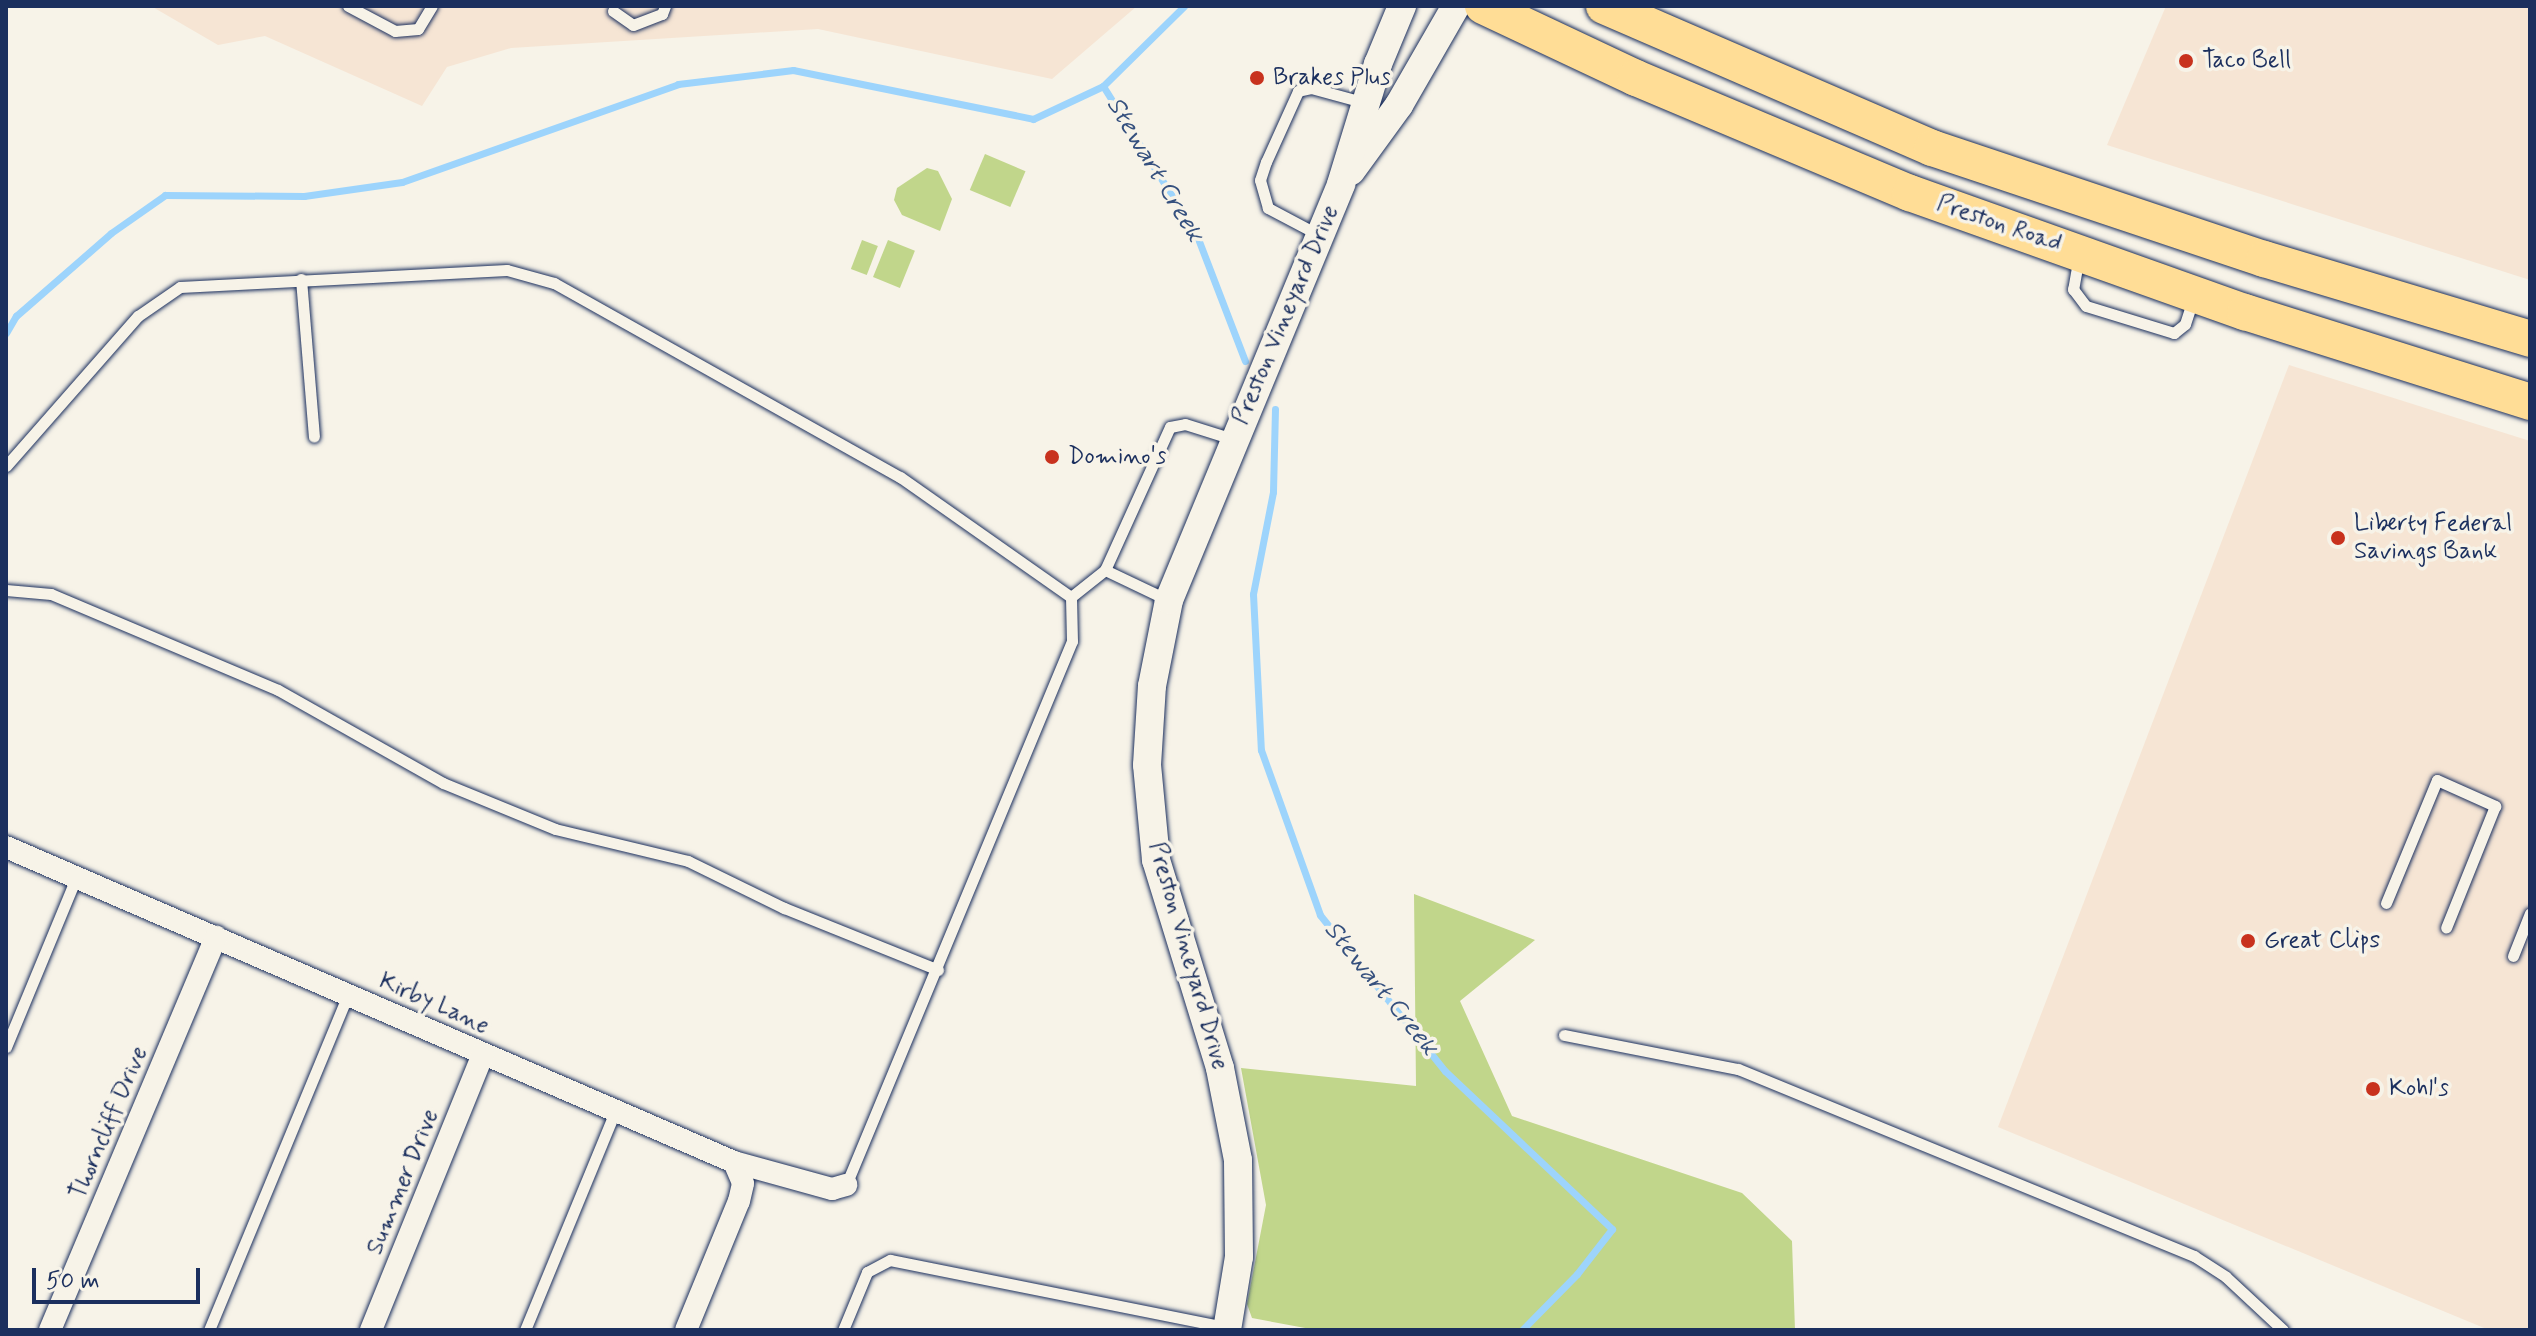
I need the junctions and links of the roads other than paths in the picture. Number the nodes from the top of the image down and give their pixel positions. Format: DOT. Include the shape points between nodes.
graph roads {
  1 [pos="348,6"];
  2 [pos="432,6"];
  3 [pos="665,6"];
  4 [pos="1402,6"];
  5 [pos="1456,6"];
  6 [pos="1483,6"];
  7 [pos="1604,6"];
  8 [pos="613,11"];
  9 [pos="1366,103"];
  10 [pos="1341,184"];
  11 [pos="2043,184"];
  12 [pos="2079,196"];
  13 [pos="2028,234"];
  14 [pos="1319,235"];
  15 [pos="2071,249"];
  16 [pos="301,279"];
  17 [pos="2194,294"];
  18 [pos="2530,339"];
  19 [pos="2530,402"];
  20 [pos="314,436"];
  21 [pos="1234,439"];
  22 [pos="6,466"];
  23 [pos="1105,570"];
  24 [pos="6,590"];
  25 [pos="1071,597"];
  26 [pos="1169,600"];
  27 [pos="6,847"];
  28 [pos="76,878"];
  29 [pos="2386,903"];
  30 [pos="2530,913"];
  31 [pos="2446,928"];
  32 [pos="216,937"];
  33 [pos="2513,956"];
  34 [pos="938,970"];
  35 [pos="348,995"];
  36 [pos="1564,1035"];
  37 [pos="6,1047"];
  38 [pos="483,1054"];
  39 [pos="616,1109"];
  40 [pos="734,1162"];
  41 [pos="846,1185"];
  42 [pos="1230,1329"];
  43 [pos="50,1330"];
  44 [pos="209,1330"];
  45 [pos="371,1330"];
  46 [pos="525,1330"];
  47 [pos="686,1330"];
  48 [pos="843,1330"];
  49 [pos="2283,1330"];
  1 -- 2 [label="lane" via="395,31 418,29"];
  3 -- 8 [label="lane" via="662,14 633,25"];
  4 -- 9 [label="street, Preston Vineyard Drive"];
  5 -- 10 [label="street, Preston Vineyard Drive" via="1399,105"];
  6 -- 13 [label="main road, Preston Road" via="1781,140"];
  7 -- 11 [label="main road" via="1863,120"];
  9 -- 10 [label="street, Preston Vineyard Drive"];
  9 -- 14 [label="lane" via="1311,88 1298,91 1266,162 1260,180 1268,208"];
  10 -- 14 [label="street, Preston Vineyard Drive"];
  11 -- 12 [label="main road"];
  11 -- 13 [label="main road"];
  12 -- 15 [label="main road"];
  12 -- 18 [label="main road" via="2264,259"];
  13 -- 15 [label="main road, Preston Road"];
  14 -- 21 [label="street, Preston Vineyard Drive"];
  15 -- 17 [label="main road, Preston Road"];
  15 -- 17 [label="lane" via="2073,289 2086,306 2174,333 2185,324"];
  16 -- 20 [label="lane"];
  16 -- 22 [label="lane" via="180,287 138,316"];
  16 -- 25 [label="lane" via="507,270 554,283 900,477"];
  17 -- 19 [label="main road, Preston Road"];
  21 -- 23 [label="lane" via="1185,424 1170,427"];
  21 -- 26 [label="street, Preston Vineyard Drive"];
  23 -- 25 [label="lane"];
  23 -- 26 [label="lane"];
  24 -- 34 [label="lane" via="63,598 278,690 443,783 529,819 688,861 784,908"];
  25 -- 34 [label="lane" via="1072,641"];
  26 -- 42 [label="street, Preston Vineyard Drive" via="1152,686 1149,798 1156,860 1220,1068 1238,1160 1239,1257"];
  27 -- 28 [label="street, Kirby Lane"];
  28 -- 32 [label="street, Kirby Lane"];
  28 -- 37 [label="lane"];
  29 -- 31 [label="lane" via="2437,780 2495,806"];
  30 -- 33 [label="lane"];
  32 -- 35 [label="street, Kirby Lane"];
  32 -- 43 [label="street, Thorncliff Drive"];
  34 -- 41 [label="lane"];
  35 -- 38 [label="street, Kirby Lane"];
  35 -- 44 [label="lane"];
  36 -- 49 [label="lane" via="1738,1069 2194,1256 2226,1277"];
  38 -- 39 [label="street, Kirby Lane"];
  38 -- 45 [label="street, Summer Drive"];
  39 -- 40 [label="street, Kirby Lane"];
  39 -- 46 [label="lane"];
  40 -- 41 [label="street, Kirby Lane" via="832,1189"];
  40 -- 47 [label="street" via="743,1183 739,1201"];
  42 -- 48 [label="lane" via="890,1260 867,1272"];
}
